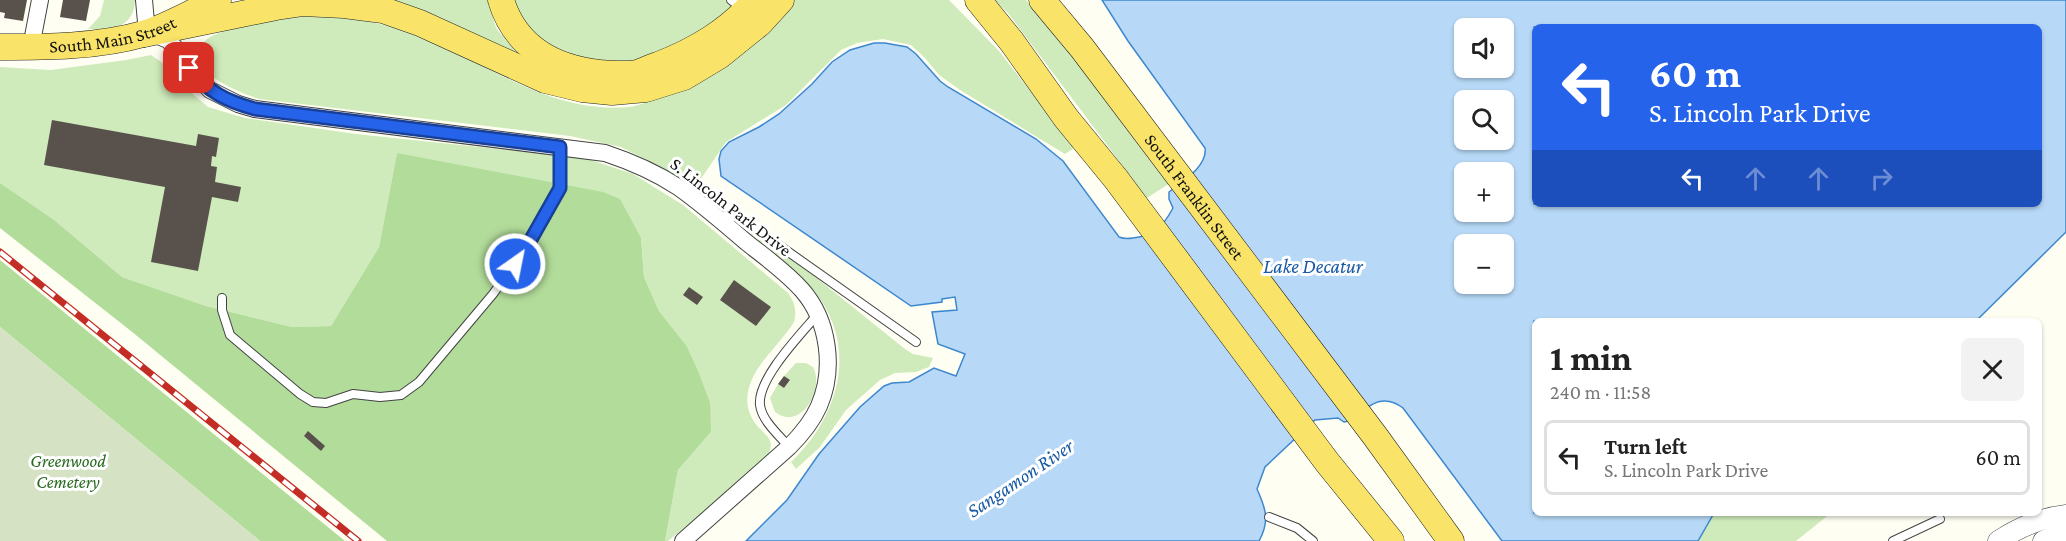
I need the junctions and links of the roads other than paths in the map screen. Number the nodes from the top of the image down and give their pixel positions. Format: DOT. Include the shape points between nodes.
graph roads {
  1 [pos="40,0"];
  2 [pos="146,0"];
  3 [pos="501,0"];
  4 [pos="781,0"];
  5 [pos="978,0"];
  6 [pos="1042,0"];
  7 [pos="1055,0"];
  8 [pos="745,4"];
  9 [pos="213,10"];
  10 [pos="182,16"];
  11 [pos="144,34"];
  12 [pos="0,47"];
  13 [pos="31,47"];
  14 [pos="1082,48"];
  15 [pos="189,68"];
  16 [pos="560,147"];
  17 [pos="716,216"];
  18 [pos="222,298"];
  19 [pos="818,314"];
  20 [pos="915,342"];
  21 [pos="789,447"];
  22 [pos="2066,515"];
  23 [pos="1269,517"];
  24 [pos="1940,519"];
  25 [pos="2066,530"];
  26 [pos="683,541"];
  27 [pos="1313,541"];
  28 [pos="1391,541"];
  29 [pos="1451,541"];
  30 [pos="1893,541"];
  31 [pos="1998,541"];
  32 [pos="2043,541"];
  1 -- 13 [label="street"];
  2 -- 10 [label="street" via="164,15"];
  2 -- 11 [label="street"];
  3 -- 8 [label="main road" via="513,26 548,60 576,71 610,74 637,73 688,53 722,32"];
  4 -- 9 [label="main road" via="719,56 684,77 646,89 612,92 545,80 420,22 383,10 303,3"];
  5 -- 28 [label="main road"];
  6 -- 14 [label="main road, South Franklin Street"];
  7 -- 14 [label="main road"];
  9 -- 10 [label="main road, South Main Street"];
  9 -- 11 [label="main road"];
  9 -- 15 [label="street" via="189,39"];
  10 -- 11 [label="main road, South Main Street"];
  11 -- 13 [label="main road, South Main Street" via="95,43"];
  11 -- 15 [label="street, S. Lincoln Park Drive" via="168,40"];
  12 -- 13 [label="main road, South Main Street"];
  14 -- 29 [label="main road, South Franklin Street"];
  15 -- 16 [label="street, S. Lincoln Park Drive" via="210,90 255,109"];
  16 -- 17 [label="street, S. Lincoln Park Drive" via="605,153 633,162 665,178"];
  16 -- 18 [label="lane" via="560,188 525,250 494,294 419,382 401,395 353,394 326,403 313,402 230,335"];
  17 -- 19 [label="street, S. Lincoln Park Drive" via="794,282"];
  17 -- 20 [label="lane" via="739,217"];
  19 -- 21 [label="street, S. Lincoln Park Drive" via="828,358 823,396 812,418"];
  19 -- 21 [label="lane" via="780,360 762,392 764,417"];
  21 -- 26 [label="street, S. Lincoln Park Drive"];
  22 -- 31 [label="street" via="2023,526"];
  23 -- 27 [label="lane" via="1296,528"];
  24 -- 30 [label="lane"];
  25 -- 32 [label="street"];
}
